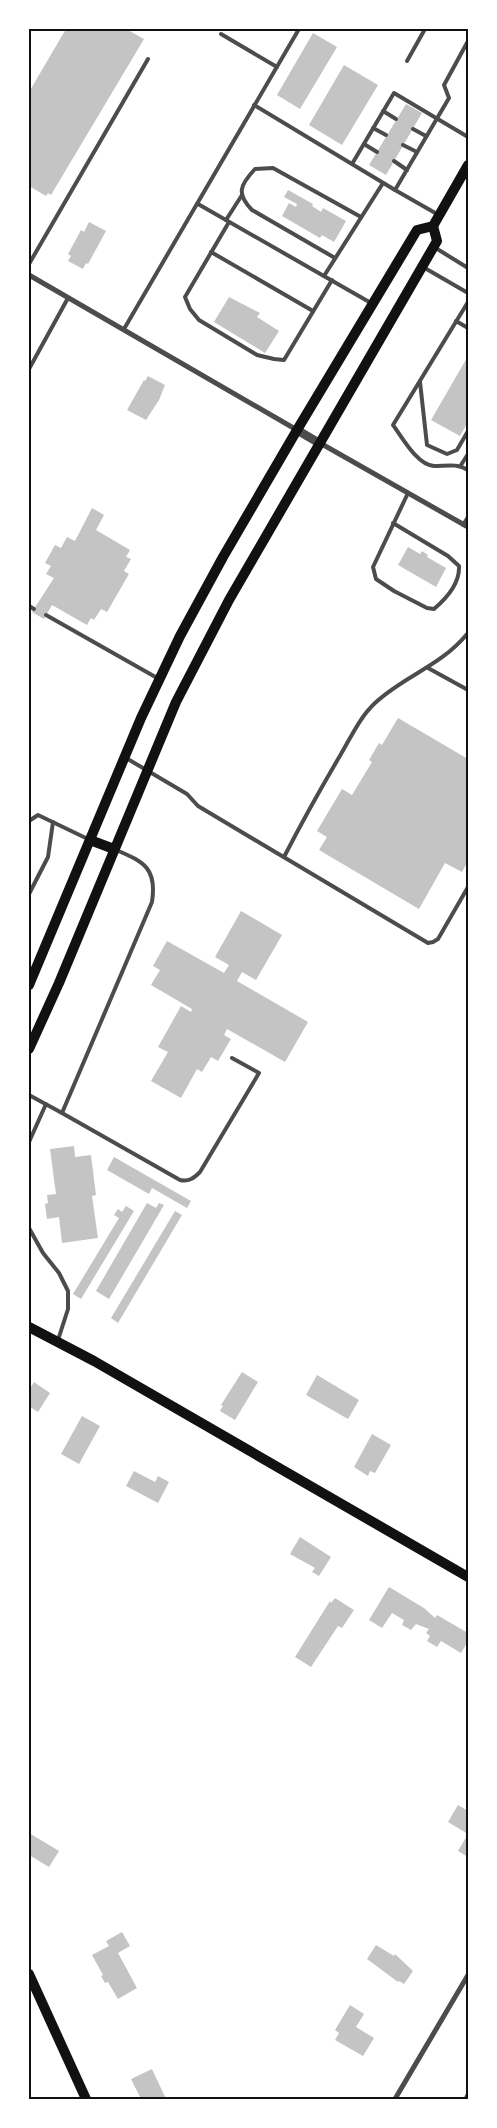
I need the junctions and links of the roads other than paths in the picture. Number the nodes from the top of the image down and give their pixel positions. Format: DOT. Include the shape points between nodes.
graph roads {
  1 [pos="299,29"];
  2 [pos="425,29"];
  3 [pos="221,34"];
  4 [pos="468,41"];
  5 [pos="148,59"];
  6 [pos="407,62"];
  7 [pos="277,67"];
  8 [pos="254,105"];
  9 [pos="383,111"];
  10 [pos="437,118"];
  11 [pos="396,119"];
  12 [pos="373,128"];
  13 [pos="413,129"];
  14 [pos="386,135"];
  15 [pos="426,136"];
  16 [pos="468,137"];
  17 [pos="364,144"];
  18 [pos="404,145"];
  19 [pos="377,152"];
  20 [pos="417,152"];
  21 [pos="394,161"];
  22 [pos="352,164"];
  23 [pos="468,166"];
  24 [pos="407,170"];
  25 [pos="383,183"];
  26 [pos="395,190"];
  27 [pos="242,195"];
  28 [pos="198,204"];
  29 [pos="439,215"];
  30 [pos="361,217"];
  31 [pos="228,221"];
  32 [pos="433,226"];
  33 [pos="434,247"];
  34 [pos="211,252"];
  35 [pos="335,258"];
  36 [pos="29,264"];
  37 [pos="423,267"];
  38 [pos="468,268"];
  39 [pos="29,275"];
  40 [pos="324,276"];
  41 [pos="332,280"];
  42 [pos="468,293"];
  43 [pos="68,298"];
  44 [pos="468,302"];
  45 [pos="372,303"];
  46 [pos="313,312"];
  47 [pos="456,321"];
  48 [pos="468,328"];
  49 [pos="124,329"];
  50 [pos="29,369"];
  51 [pos="420,382"];
  52 [pos="297,430"];
  53 [pos="468,431"];
  54 [pos="319,443"];
  55 [pos="468,454"];
  56 [pos="461,466"];
  57 [pos="468,470"];
  58 [pos="408,493"];
  59 [pos="468,516"];
  60 [pos="393,523"];
  61 [pos="466,526"];
  62 [pos="29,606"];
  63 [pos="34,608"];
  64 [pos="46,615"];
  65 [pos="467,636"];
  66 [pos="428,668"];
  67 [pos="159,679"];
  68 [pos="468,690"];
  69 [pos="124,757"];
  70 [pos="147,772"];
  71 [pos="29,821"];
  72 [pos="53,822"];
  73 [pos="90,840"];
  74 [pos="114,849"];
  75 [pos="284,857"];
  76 [pos="468,887"];
  77 [pos="29,894"];
  78 [pos="29,985"];
  79 [pos="29,1049"];
  80 [pos="232,1058"];
  81 [pos="29,1094"];
  82 [pos="46,1104"];
  83 [pos="62,1113"];
  84 [pos="29,1142"];
  85 [pos="29,1228"];
  86 [pos="29,1328"];
  87 [pos="57,1342"];
  88 [pos="468,1577"];
  89 [pos="29,1974"];
  90 [pos="468,1975"];
  91 [pos="32,1989"];
  92 [pos="468,2095"];
  93 [pos="86,2099"];
  94 [pos="395,2099"];
  95 [pos="466,2099"];
  1 -- 7 [label="lane"];
  2 -- 6 [label="lane"];
  3 -- 7 [label="lane"];
  4 -- 10 [label="lane" via="444,85 449,98"];
  5 -- 36 [label="lane"];
  7 -- 8 [label="lane"];
  8 -- 22 [label="lane"];
  8 -- 28 [label="lane"];
  9 -- 10 [label="lane" via="394,93"];
  9 -- 11 [label="lane"];
  9 -- 12 [label="lane"];
  10 -- 15 [label="lane"];
  10 -- 16 [label="lane"];
  12 -- 14 [label="lane"];
  12 -- 17 [label="lane"];
  13 -- 15 [label="lane"];
  15 -- 20 [label="lane"];
  17 -- 19 [label="lane"];
  17 -- 22 [label="lane"];
  18 -- 20 [label="lane"];
  20 -- 24 [label="lane"];
  21 -- 24 [label="lane"];
  22 -- 25 [label="lane"];
  23 -- 29 [label="main road"];
  24 -- 26 [label="lane"];
  25 -- 26 [label="lane"];
  25 -- 30 [label="lane"];
  26 -- 29 [label="lane"];
  27 -- 30 [label="lane" via="244,180 255,170 273,168"];
  27 -- 31 [label="lane"];
  27 -- 35 [label="lane" via="252,210"];
  28 -- 31 [label="lane"];
  28 -- 49 [label="lane"];
  29 -- 32 [label="main road"];
  30 -- 35 [label="lane"];
  31 -- 34 [label="lane"];
  31 -- 40 [label="lane"];
  32 -- 33 [label="main road" via="437,241"];
  32 -- 45 [label="main road" via="417,230"];
  33 -- 37 [label="main road"];
  33 -- 38 [label="lane"];
  34 -- 46 [label="lane"];
  34 -- 46 [label="lane" via="185,297 190,310 199,320 257,355 284,360"];
  35 -- 40 [label="lane"];
  37 -- 42 [label="lane"];
  37 -- 54 [label="main road"];
  39 -- 43 [label="street"];
  40 -- 41 [label="lane"];
  41 -- 45 [label="lane"];
  41 -- 46 [label="lane"];
  43 -- 49 [label="street"];
  43 -- 50 [label="lane"];
  44 -- 47 [label="lane"];
  45 -- 52 [label="main road"];
  47 -- 48 [label="lane"];
  47 -- 51 [label="lane"];
  49 -- 52 [label="street"];
  51 -- 53 [label="lane" via="427,444 446,454 457,450"];
  51 -- 56 [label="lane" via="393,425 412,452 431,466"];
  52 -- 54 [label="street"];
  52 -- 67 [label="main road" via="197,603"];
  54 -- 58 [label="street"];
  54 -- 70 [label="main road" via="225,608 176,702"];
  55 -- 56 [label="lane"];
  56 -- 57 [label="lane"];
  58 -- 60 [label="lane"];
  58 -- 61 [label="street"];
  59 -- 61 [label="lane"];
  60 -- 60 [label="lane" via="373,567 376,579 434,609 452,591 459,566"];
  62 -- 63 [label="lane"];
  64 -- 67 [label="lane"];
  65 -- 66 [label="lane"];
  66 -- 68 [label="lane"];
  66 -- 75 [label="lane" via="388,692 361,720"];
  67 -- 69 [label="main road"];
  69 -- 70 [label="lane"];
  69 -- 73 [label="main road"];
  70 -- 74 [label="main road"];
  70 -- 75 [label="lane"];
  71 -- 72 [label="lane" via="38,814"];
  72 -- 73 [label="lane"];
  72 -- 77 [label="lane" via="48,857"];
  73 -- 74 [label="main road"];
  73 -- 78 [label="main road"];
  74 -- 79 [label="main road" via="60,983"];
  74 -- 83 [label="lane" via="148,868 154,889 152,902"];
  75 -- 76 [label="lane" via="428,943 438,939"];
  80 -- 83 [label="lane" via="258,1072 200,1172 185,1181"];
  81 -- 82 [label="lane"];
  82 -- 83 [label="lane"];
  82 -- 84 [label="lane"];
  85 -- 87 [label="lane" via="68,1290 68,1309"];
  86 -- 87 [label="main road"];
  87 -- 88 [label="main road"];
  89 -- 91 [label="main road"];
  90 -- 94 [label="street"];
  91 -- 93 [label="main road"];
  92 -- 95 [label="street"];
}
